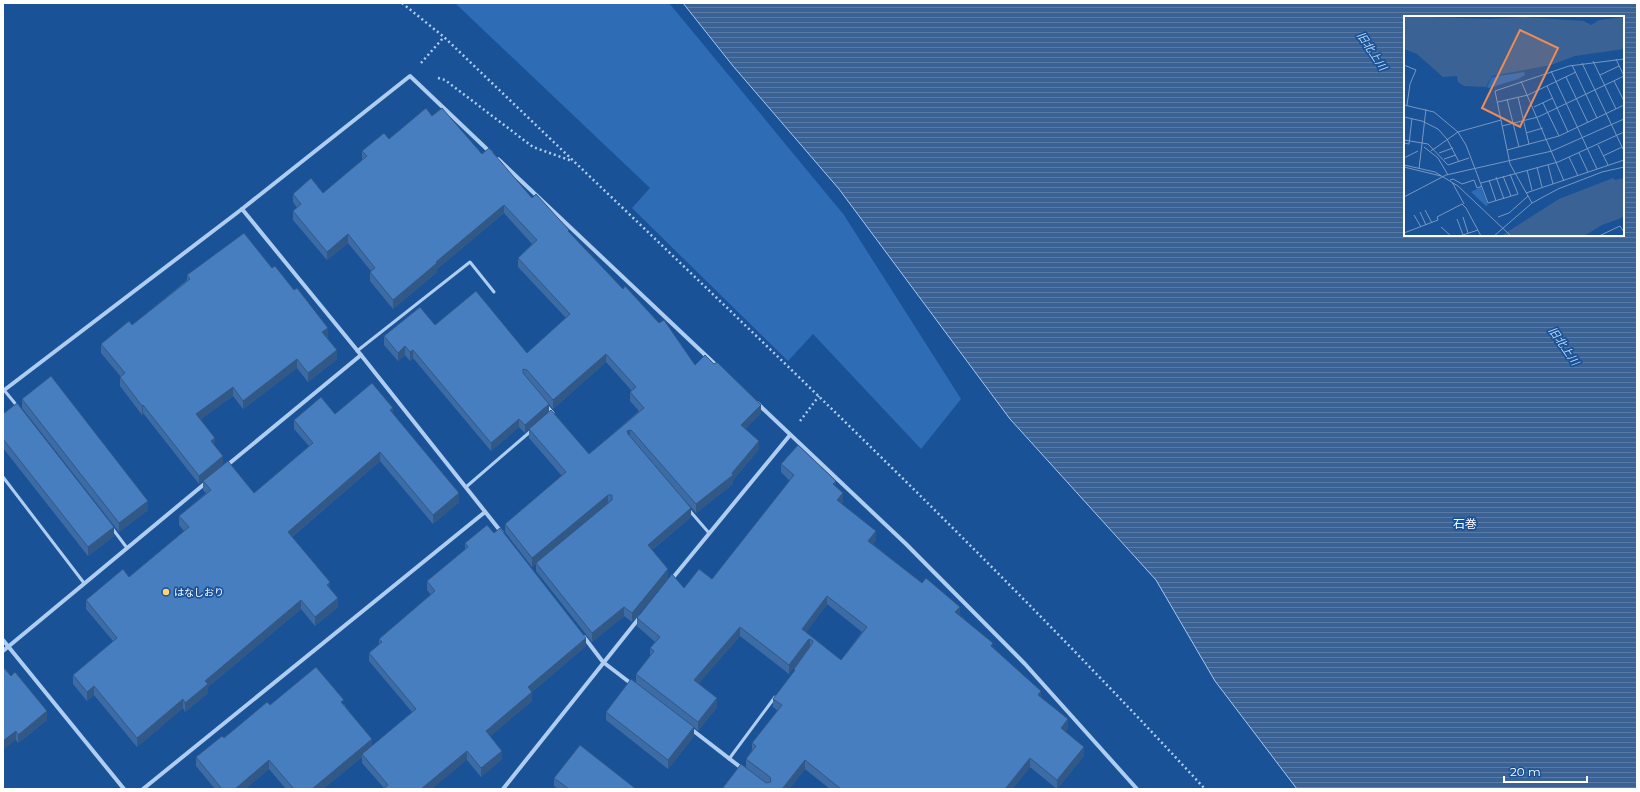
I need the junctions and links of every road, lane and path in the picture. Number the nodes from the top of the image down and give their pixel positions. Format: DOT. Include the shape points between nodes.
graph roads {
  1 [pos="402,3"];
  2 [pos="444,37"];
  3 [pos="410,76"];
  4 [pos="574,161"];
  5 [pos="242,209"];
  6 [pos="494,292"];
  7 [pos="357,351"];
  8 [pos="361,355"];
  9 [pos="721,370"];
  10 [pos="4,390"];
  11 [pos="819,396"];
  12 [pos="544,402"];
  13 [pos="756,402"];
  14 [pos="19,409"];
  15 [pos="547,418"];
  16 [pos="536,428"];
  17 [pos="790,435"];
  18 [pos="219,472"];
  19 [pos="3,476"];
  20 [pos="213,477"];
  21 [pos="466,487"];
  22 [pos="689,510"];
  23 [pos="485,512"];
  24 [pos="107,522"];
  25 [pos="709,533"];
  26 [pos="504,536"];
  27 [pos="127,548"];
  28 [pos="668,582"];
  29 [pos="84,583"];
  30 [pos="643,613"];
  31 [pos="579,632"];
  32 [pos="3,640"];
  33 [pos="8,646"];
  34 [pos="3,651"];
  35 [pos="603,662"];
  36 [pos="634,686"];
  37 [pos="777,696"];
  38 [pos="685,725"];
  39 [pos="729,759"];
  40 [pos="746,772"];
  41 [pos="124,789"];
  42 [pos="143,789"];
  43 [pos="503,789"];
  44 [pos="1137,789"];
  45 [pos="1205,789"];
  1 -- 2 [label="path"];
  2 -- 3 [label="path"];
  2 -- 4 [label="path"];
  3 -- 4 [label="path" via="428,76 445,80 533,147"];
  3 -- 5 [label="street"];
  3 -- 9 [label="street"];
  4 -- 11 [label="path"];
  5 -- 7 [label="street"];
  5 -- 10 [label="street"];
  6 -- 7 [label="lane" via="470,262"];
  7 -- 8 [label="street"];
  8 -- 18 [label="street"];
  8 -- 21 [label="street"];
  10 -- 14 [label="lane"];
  11 -- 17 [label="path"];
  11 -- 45 [label="path" via="1137,716"];
  12 -- 15 [label="lane" via="553,413"];
  13 -- 17 [label="street"];
  16 -- 21 [label="lane"];
  17 -- 25 [label="street"];
  17 -- 44 [label="street" via="906,544 1025,664"];
  19 -- 29 [label="lane"];
  20 -- 27 [label="street"];
  21 -- 23 [label="street"];
  22 -- 25 [label="lane"];
  23 -- 26 [label="street"];
  23 -- 42 [label="street"];
  24 -- 27 [label="lane"];
  25 -- 28 [label="street"];
  27 -- 29 [label="street"];
  29 -- 33 [label="street"];
  30 -- 35 [label="street"];
  31 -- 35 [label="street"];
  32 -- 33 [label="street"];
  33 -- 34 [label="street"];
  33 -- 41 [label="street"];
  35 -- 36 [label="street"];
  35 -- 43 [label="street"];
  37 -- 39 [label="lane"];
  38 -- 39 [label="street"];
  39 -- 40 [label="street"];
}
